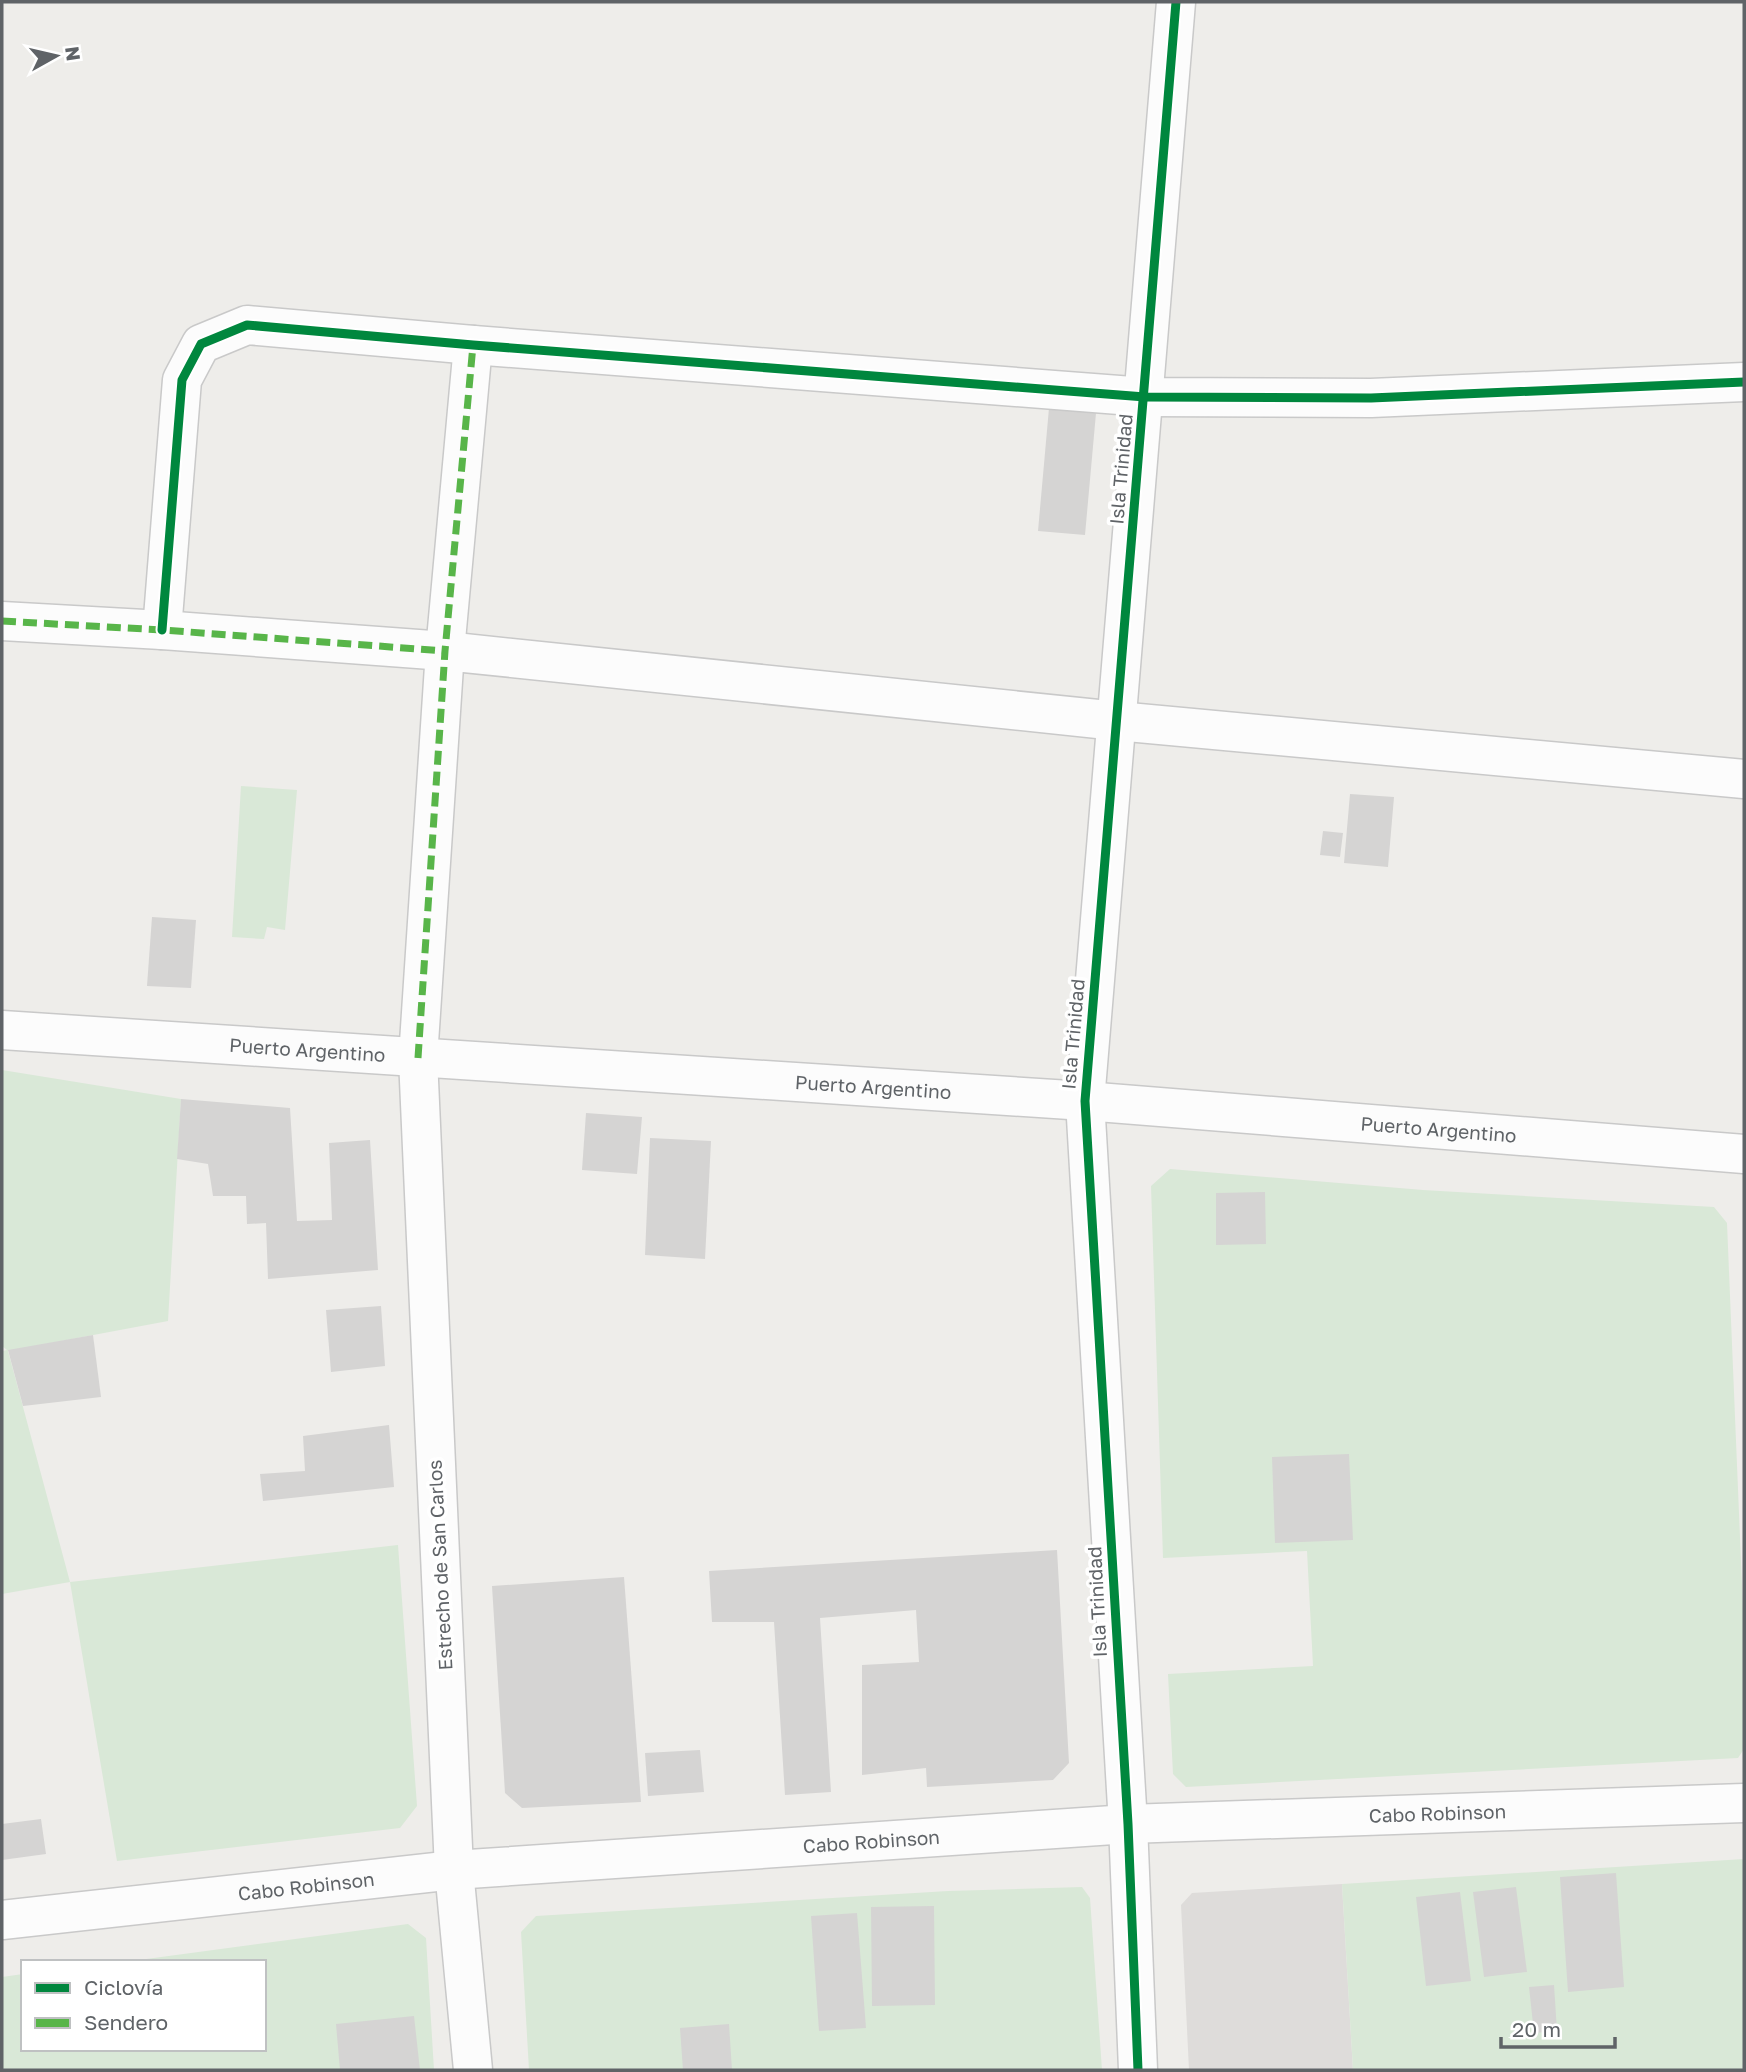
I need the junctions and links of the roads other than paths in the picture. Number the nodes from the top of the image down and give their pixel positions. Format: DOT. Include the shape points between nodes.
graph roads {
  1 [pos="1176,2"];
  2 [pos="473,345"];
  3 [pos="1744,383"];
  4 [pos="1145,397"];
  5 [pos="2,621"];
  6 [pos="162,630"];
  7 [pos="445,650"];
  8 [pos="1117,721"];
  9 [pos="1744,779"];
  10 [pos="2,1030"];
  11 [pos="418,1058"];
  12 [pos="1085,1101"];
  13 [pos="1744,1154"];
  14 [pos="1744,1803"];
  15 [pos="1128,1824"];
  16 [pos="454,1870"];
  17 [pos="2,1920"];
  18 [pos="473,2070"];
  19 [pos="1138,2070"];
  1 -- 4 [label="street, Isla Trinidad"];
  2 -- 4 [label="street"];
  2 -- 6 [label="street" via="247,325 201,344 182,380"];
  2 -- 7 [label="street, Estrecho de San Carlos"];
  3 -- 4 [label="street" via="1371,398"];
  4 -- 8 [label="street, Isla Trinidad"];
  5 -- 6 [label="street"];
  6 -- 7 [label="street"];
  7 -- 8 [label="street"];
  7 -- 11 [label="street, Estrecho de San Carlos"];
  8 -- 9 [label="street"];
  8 -- 12 [label="street, Isla Trinidad"];
  10 -- 11 [label="street, Puerto Argentino"];
  11 -- 12 [label="street, Puerto Argentino"];
  11 -- 16 [label="street, Estrecho de San Carlos"];
  12 -- 13 [label="street, Puerto Argentino"];
  12 -- 15 [label="street, Isla Trinidad"];
  14 -- 15 [label="street, Cabo Robinson"];
  15 -- 16 [label="street, Cabo Robinson"];
  15 -- 19 [label="street, Isla Trinidad"];
  16 -- 17 [label="street, Cabo Robinson"];
  16 -- 18 [label="street, Estrecho de San Carlos"];
}
